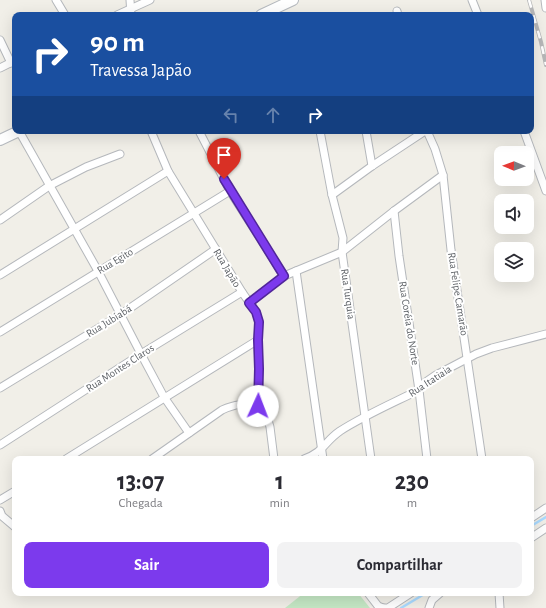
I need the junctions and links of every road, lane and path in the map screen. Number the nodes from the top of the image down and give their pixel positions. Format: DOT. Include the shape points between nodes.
graph roads {
  1 [pos="56,0"];
  2 [pos="130,0"];
  3 [pos="150,0"];
  4 [pos="293,0"];
  5 [pos="472,0"];
  6 [pos="545,0"];
  7 [pos="546,8"];
  8 [pos="63,12"];
  9 [pos="131,12"];
  10 [pos="267,12"];
  11 [pos="477,12"];
  12 [pos="0,40"];
  13 [pos="12,60"];
  14 [pos="12,62"];
  15 [pos="0,68"];
  16 [pos="13,134"];
  17 [pos="21,134"];
  18 [pos="152,134"];
  19 [pos="201,134"];
  20 [pos="321,134"];
  21 [pos="367,134"];
  22 [pos="421,134"];
  23 [pos="428,134"];
  24 [pos="525,134"];
  25 [pos="0,140"];
  26 [pos="120,154"];
  27 [pos="372,166"];
  28 [pos="168,171"];
  29 [pos="443,175"];
  30 [pos="49,186"];
  31 [pos="230,191"];
  32 [pos="546,191"];
  33 [pos="332,195"];
  34 [pos="394,211"];
  35 [pos="194,213"];
  36 [pos="0,220"];
  37 [pos="74,228"];
  38 [pos="216,249"];
  39 [pos="342,252"];
  40 [pos="98,271"];
  41 [pos="296,271"];
  42 [pos="0,275"];
  43 [pos="284,276"];
  44 [pos="242,292"];
  45 [pos="249,303"];
  46 [pos="120,315"];
  47 [pos="0,332"];
  48 [pos="546,334"];
  49 [pos="258,340"];
  50 [pos="141,354"];
  51 [pos="468,358"];
  52 [pos="0,388"];
  53 [pos="419,390"];
  54 [pos="164,397"];
  55 [pos="258,406"];
  56 [pos="365,417"];
  57 [pos="189,433"];
  58 [pos="0,445"];
  59 [pos="322,449"];
  60 [pos="71,456"];
  61 [pos="156,456"];
  62 [pos="274,456"];
  63 [pos="312,456"];
  64 [pos="323,456"];
  65 [pos="371,456"];
  66 [pos="427,456"];
  67 [pos="482,456"];
  68 [pos="12,493"];
  69 [pos="0,500"];
  70 [pos="546,508"];
  71 [pos="0,511"];
  72 [pos="534,516"];
  73 [pos="12,524"];
  74 [pos="546,528"];
  75 [pos="534,536"];
  76 [pos="370,596"];
  77 [pos="406,596"];
  78 [pos="437,596"];
  79 [pos="499,596"];
  80 [pos="382,608"];
  81 [pos="429,608"];
  82 [pos="500,608"];
  1 -- 8 [label="street"];
  2 -- 9 [label="street"];
  3 -- 9 [label="street"];
  4 -- 10 [label="main road"];
  5 -- 11 [label="street"];
  6 -- 7 [label="street"];
  12 -- 13 [label="street"];
  14 -- 15 [label="street"];
  16 -- 25 [label="main road"];
  17 -- 30 [label="street"];
  18 -- 28 [label="street, Rua Japão"];
  19 -- 31 [label="street"];
  20 -- 33 [label="street, Rua Turquia"];
  21 -- 27 [label="street"];
  22 -- 27 [label="street"];
  23 -- 29 [label="street, Rua Felipe Camarão"];
  24 -- 32 [label="street"];
  26 -- 30 [label="street" via="86,167"];
  27 -- 33 [label="street"];
  28 -- 35 [label="street, Rua Japão"];
  28 -- 37 [label="street"];
  29 -- 34 [label="street"];
  29 -- 51 [label="street, Rua Felipe Camarão" via="451,250"];
  30 -- 36 [label="street"];
  30 -- 37 [label="street"];
  31 -- 35 [label="street, Rua Egito"];
  31 -- 43 [label="street"];
  33 -- 39 [label="street, Rua Turquia" via="343,238"];
  34 -- 39 [label="street"];
  34 -- 53 [label="street, Rua Coréia do Norte"];
  35 -- 38 [label="street, Rua Japão"];
  35 -- 40 [label="street, Rua Egito"];
  37 -- 40 [label="street"];
  37 -- 42 [label="street"];
  38 -- 44 [label="street, Rua Japão"];
  38 -- 46 [label="street, Rua Jubiabá"];
  39 -- 41 [label="street"];
  39 -- 56 [label="street, Rua Turquia"];
  40 -- 46 [label="street"];
  40 -- 47 [label="street, Rua Egito"];
  41 -- 43 [label="street"];
  41 -- 59 [label="street"];
  43 -- 45 [label="street"];
  44 -- 45 [label="street, Rua Japão"];
  44 -- 50 [label="street, Rua Montes Claros"];
  45 -- 49 [label="street, Rua Japão" via="256,312 259,322"];
  46 -- 50 [label="street"];
  46 -- 52 [label="street, Rua Jubiabá"];
  48 -- 51 [label="street, Rua Itatiaia" via="492,348"];
  49 -- 54 [label="street"];
  49 -- 55 [label="street, Rua Japão"];
  50 -- 54 [label="street"];
  50 -- 58 [label="street, Rua Montes Claros"];
  51 -- 53 [label="street, Rua Itatiaia" via="436,375"];
  51 -- 67 [label="street, Rua Felipe Camarão"];
  53 -- 56 [label="street, Rua Itatiaia"];
  53 -- 66 [label="street, Rua Coréia do Norte"];
  54 -- 57 [label="street"];
  54 -- 60 [label="street"];
  55 -- 57 [label="street" via="231,406"];
  55 -- 62 [label="street" via="267,417 270,426"];
  56 -- 59 [label="street, Rua Itatiaia" via="340,431"];
  56 -- 65 [label="street, Rua Turquia"];
  57 -- 61 [label="street"];
  59 -- 63 [label="street, Rua Itatiaia"];
  59 -- 64 [label="street"];
  68 -- 69 [label="street"];
  70 -- 72 [label="street"];
  71 -- 73 [label="street"];
  74 -- 75 [label="street"];
  76 -- 80 [label="street"];
  77 -- 80 [label="street" via="388,608"];
  78 -- 81 [label="street"];
  79 -- 82 [label="street"];
}
